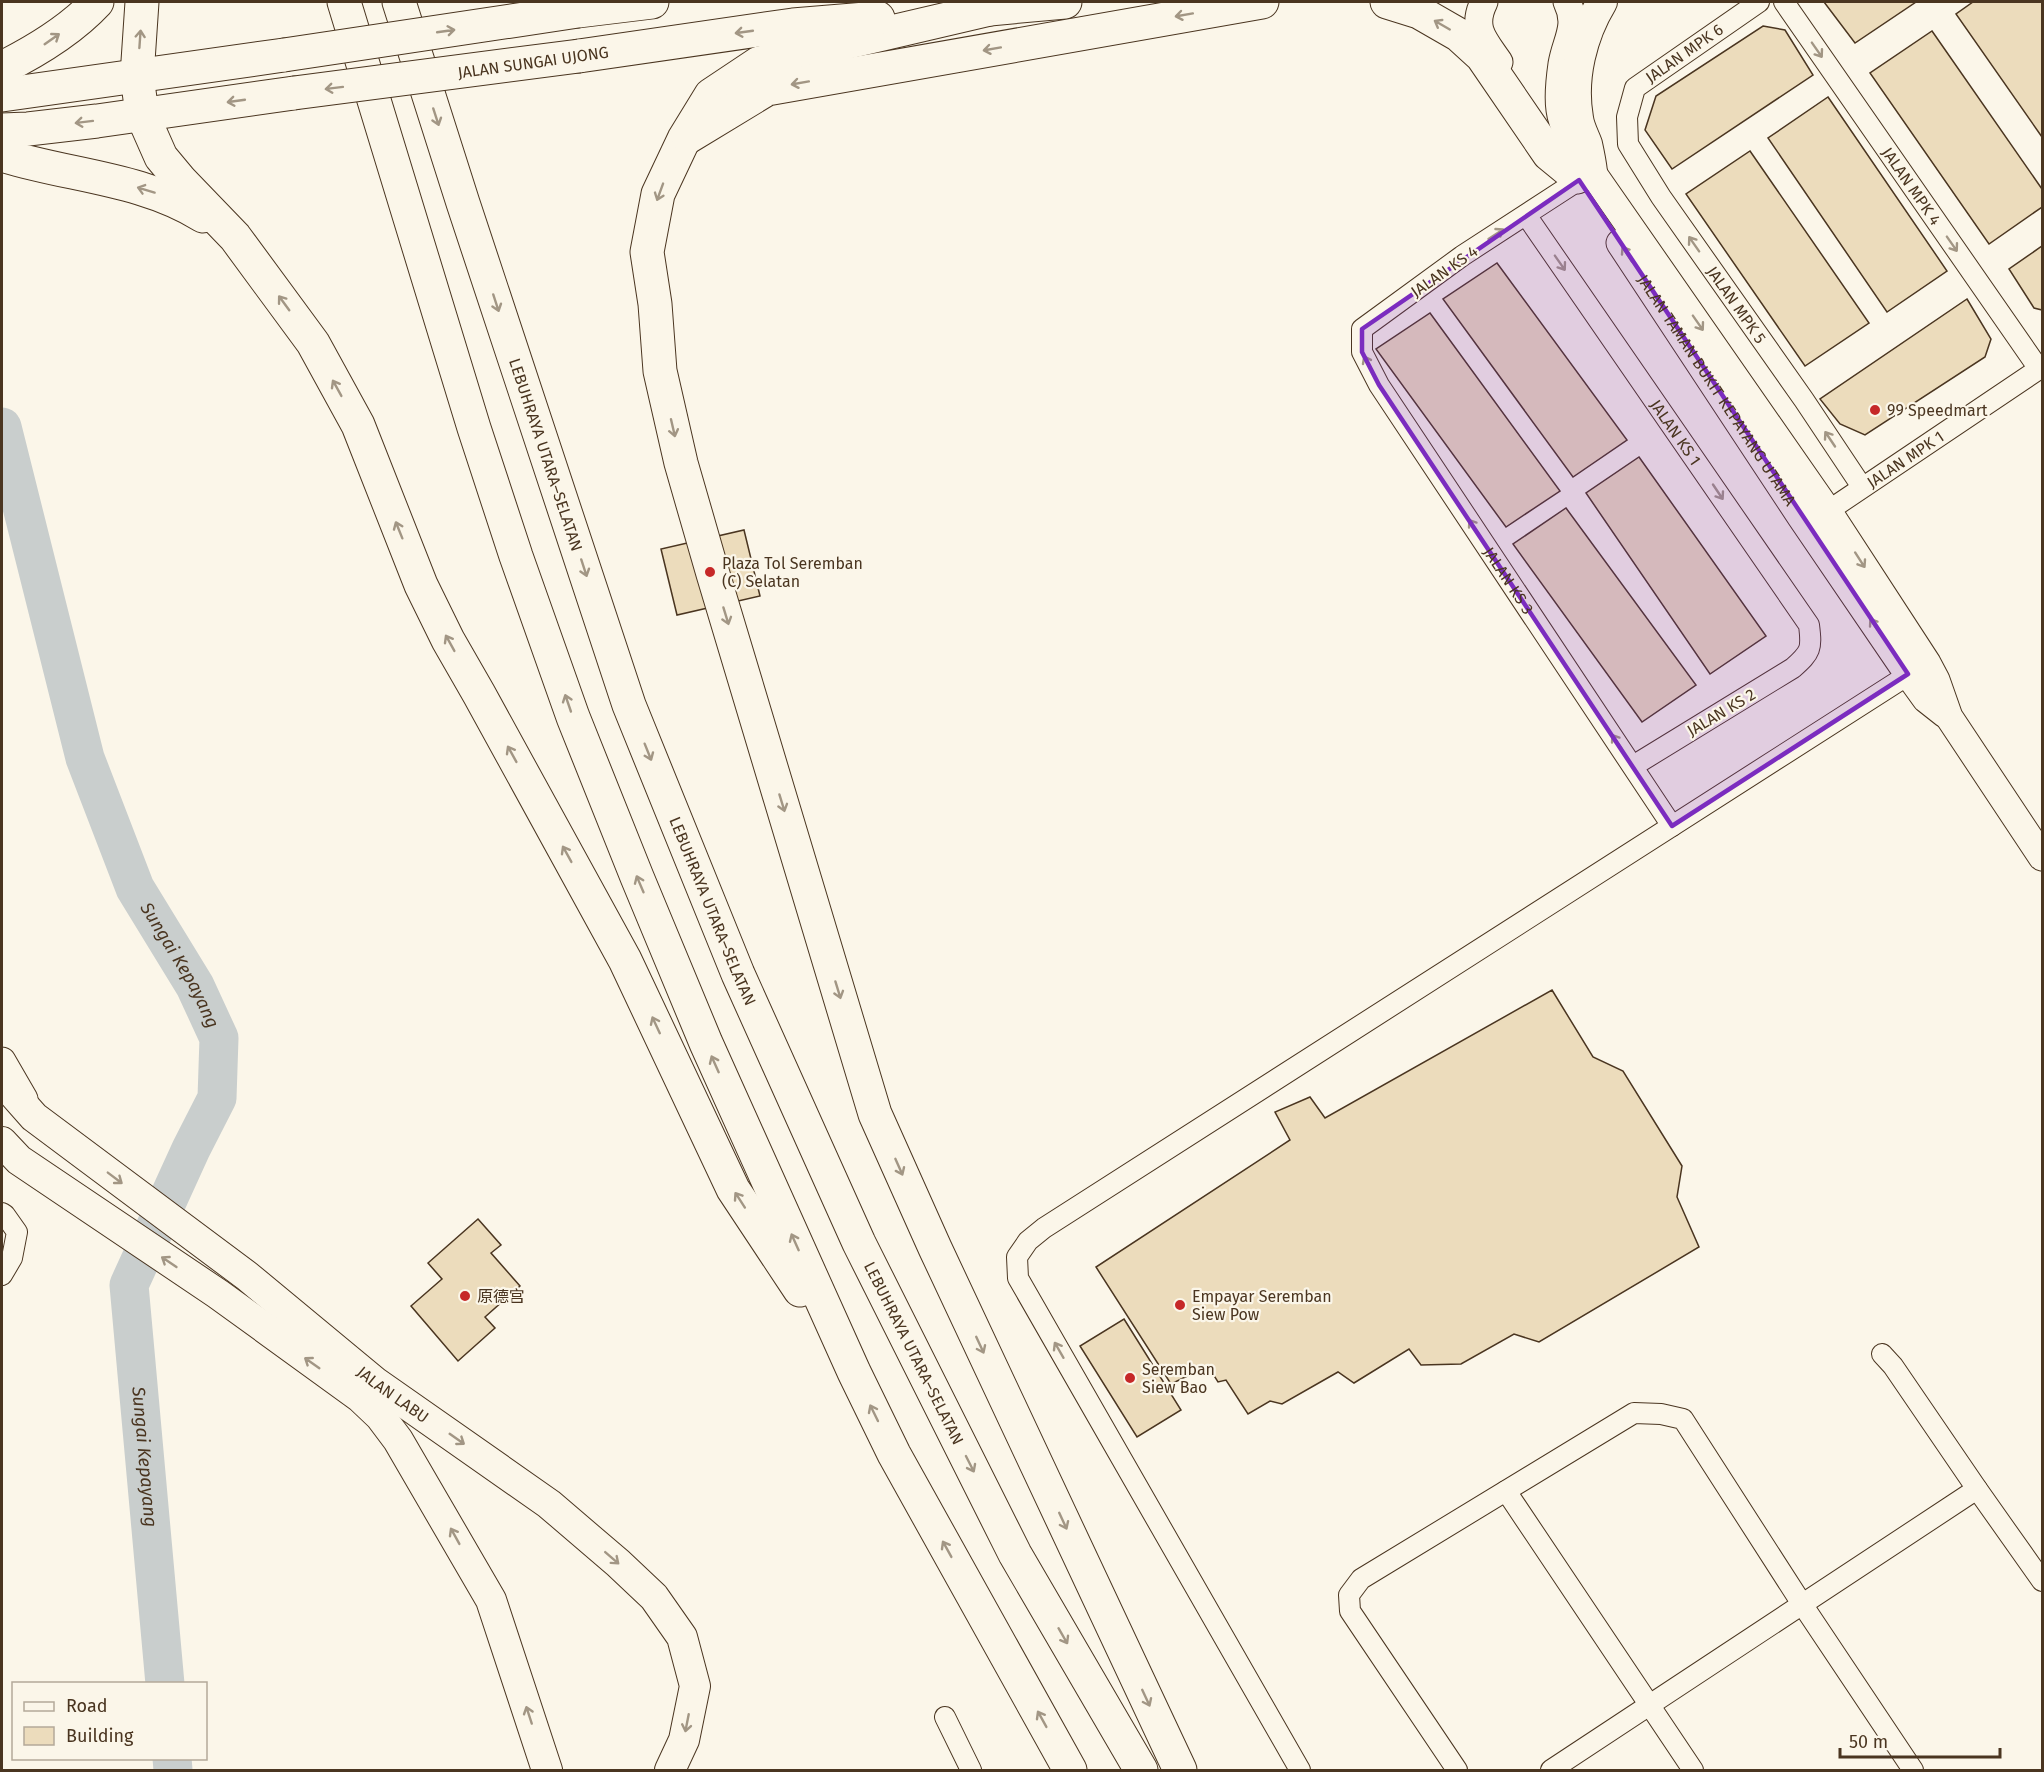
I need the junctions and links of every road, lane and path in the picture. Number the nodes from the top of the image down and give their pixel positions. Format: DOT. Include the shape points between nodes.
graph roads {
  1 [pos="97,2"];
  2 [pos="142,2"];
  3 [pos="344,2"];
  4 [pos="399,2"];
  5 [pos="640,2"];
  6 [pos="1065,2"];
  7 [pos="1262,2"];
  8 [pos="1388,2"];
  9 [pos="1484,2"];
  10 [pos="1567,2"];
  11 [pos="1602,2"];
  12 [pos="1759,2"];
  13 [pos="1784,2"];
  14 [pos="990,9"];
  15 [pos="2,68"];
  16 [pos="137,76"];
  17 [pos="2,95"];
  18 [pos="142,114"];
  19 [pos="1627,117"];
  20 [pos="2,130"];
  21 [pos="684,139"];
  22 [pos="2,155"];
  23 [pos="1583,176"];
  24 [pos="1526,215"];
  25 [pos="235,237"];
  26 [pos="1362,329"];
  27 [pos="2041,368"];
  28 [pos="1862,487"];
  29 [pos="1828,511"];
  30 [pos="1808,655"];
  31 [pos="1918,669"];
  32 [pos="1633,766"];
  33 [pos="1672,826"];
  34 [pos="2043,857"];
  35 [pos="2,1061"];
  36 [pos="2,1081"];
  37 [pos="34,1117"];
  38 [pos="7,1150"];
  39 [pos="2,1212"];
  40 [pos="2,1275"];
  41 [pos="1882,1354"];
  42 [pos="854,1372"];
  43 [pos="1977,1489"];
  44 [pos="1506,1491"];
  45 [pos="2043,1581"];
  46 [pos="1802,1604"];
  47 [pos="1650,1706"];
  48 [pos="945,1717"];
  49 [pos="547,1770"];
  50 [pos="670,1770"];
  51 [pos="971,1770"];
  52 [pos="1070,1770"];
  53 [pos="1141,1770"];
  54 [pos="1180,1770"];
  55 [pos="1300,1770"];
  56 [pos="1457,1770"];
  57 [pos="1551,1770"];
  58 [pos="1693,1770"];
  59 [pos="1913,1770"];
  15 -- 1 [label="highway, one-way" via="29,55 82,18"];
  16 -- 2 [label="highway, one-way"];
  42 -- 3 [label="highway, one-way" via="706,1043 573,717 478,438"];
  4 -- 53 [label="highway, LEBUHRAYA UTARA–SELATAN, one-way" via="629,705 738,974 859,1243 1004,1532"];
  16 -- 5 [label="highway, one-way, bridge"];
  6 -- 14 [label="highway, JALAN SUNGAI UJONG"];
  7 -- 21 [label="highway, one-way" via="767,89"];
  23 -- 8 [label="highway, one-way" via="1549,154 1482,56 1459,35 1419,12"];
  9 -- 23 [label="street, JALAN TAMAN BUKIT KEPAYANG UTAMA" via="1478,15 1480,34"];
  10 -- 23 [label="street, JALAN TAMAN BUKIT KEPAYANG UTAMA" via="1573,24 1562,63 1560,110"];
  11 -- 23 [label="main road" via="1590,22 1576,87 1578,118 1588,148"];
  12 -- 19 [label="street, JALAN MPK 6" via="1635,88"];
  13 -- 27 [label="street, JALAN MPK 4, one-way"];
  14 -- 18 [label="highway, JALAN SUNGAI UJONG, one-way, bridge" via="792,25"];
  14 -- 21 [label="highway" via="759,63 711,95"];
  16 -- 17 [label="highway"];
  16 -- 18 [label="highway"];
  18 -- 20 [label="highway, JALAN SUNGAI UJONG, one-way"];
  18 -- 25 [label="highway" via="161,157"];
  28 -- 19 [label="street, JALAN MPK 5, one-way" via="1661,197 1629,144"];
  21 -- 54 [label="highway, one-way" via="658,194 647,252 656,304 660,371 713,574 875,1114"];
  25 -- 22 [label="highway, one-way" via="163,195"];
  23 -- 24 [label="street, JALAN KS 4"];
  23 -- 29 [label="street, JALAN TAMAN BUKIT KEPAYANG UTAMA, one-way"];
  31 -- 23 [label="street, JALAN TAMAN BUKIT KEPAYANG UTAMA, one-way" via="1801,517"];
  26 -- 24 [label="street, JALAN KS 4, one-way"];
  24 -- 30 [label="street, JALAN KS 1, one-way" via="1809,625"];
  42 -- 25 [label="highway, one-way" via="733,1190 625,960 447,640 358,425 313,343"];
  32 -- 26 [label="street, JALAN KS 3, one-way" via="1379,385 1362,352"];
  27 -- 28 [label="street, JALAN MPK 1"];
  28 -- 29 [label="street, JALAN MPK 1"];
  29 -- 31 [label="street, JALAN TAMAN BUKIT KEPAYANG UTAMA, one-way"];
  30 -- 32 [label="street, JALAN KS 2"];
  31 -- 33 [label="street"];
  31 -- 34 [label="street, JALAN TAMAN BUKIT KEPAYANG UTAMA" via="1926,699 1948,717"];
  32 -- 33 [label="street, JALAN KS 3"];
  55 -- 33 [label="street, one-way" via="1018,1278 1017,1257 1044,1228"];
  35 -- 37 [label="street, JALAN LABU"];
  36 -- 37 [label="main road"];
  37 -- 50 [label="main road, JALAN LABU, one-way" via="247,1276 375,1382 549,1504 654,1597 682,1637 695,1686 684,1740"];
  49 -- 38 [label="main road, JALAN LABU, one-way" via="491,1600 399,1440 380,1416 360,1397 218,1294"];
  39 -- 40 [label="street" via="17,1232 12,1257"];
  41 -- 43 [label="street"];
  52 -- 42 [label="highway, one-way" via="894,1454"];
  43 -- 45 [label="street"];
  43 -- 46 [label="street"];
  44 -- 46 [label="street" via="1634,1413 1683,1419"];
  44 -- 47 [label="street"];
  44 -- 56 [label="street" via="1361,1578 1349,1595 1350,1611"];
  46 -- 47 [label="street"];
  46 -- 59 [label="street"];
  47 -- 57 [label="street"];
  47 -- 58 [label="street"];
  48 -- 51 [label="street"];
}
